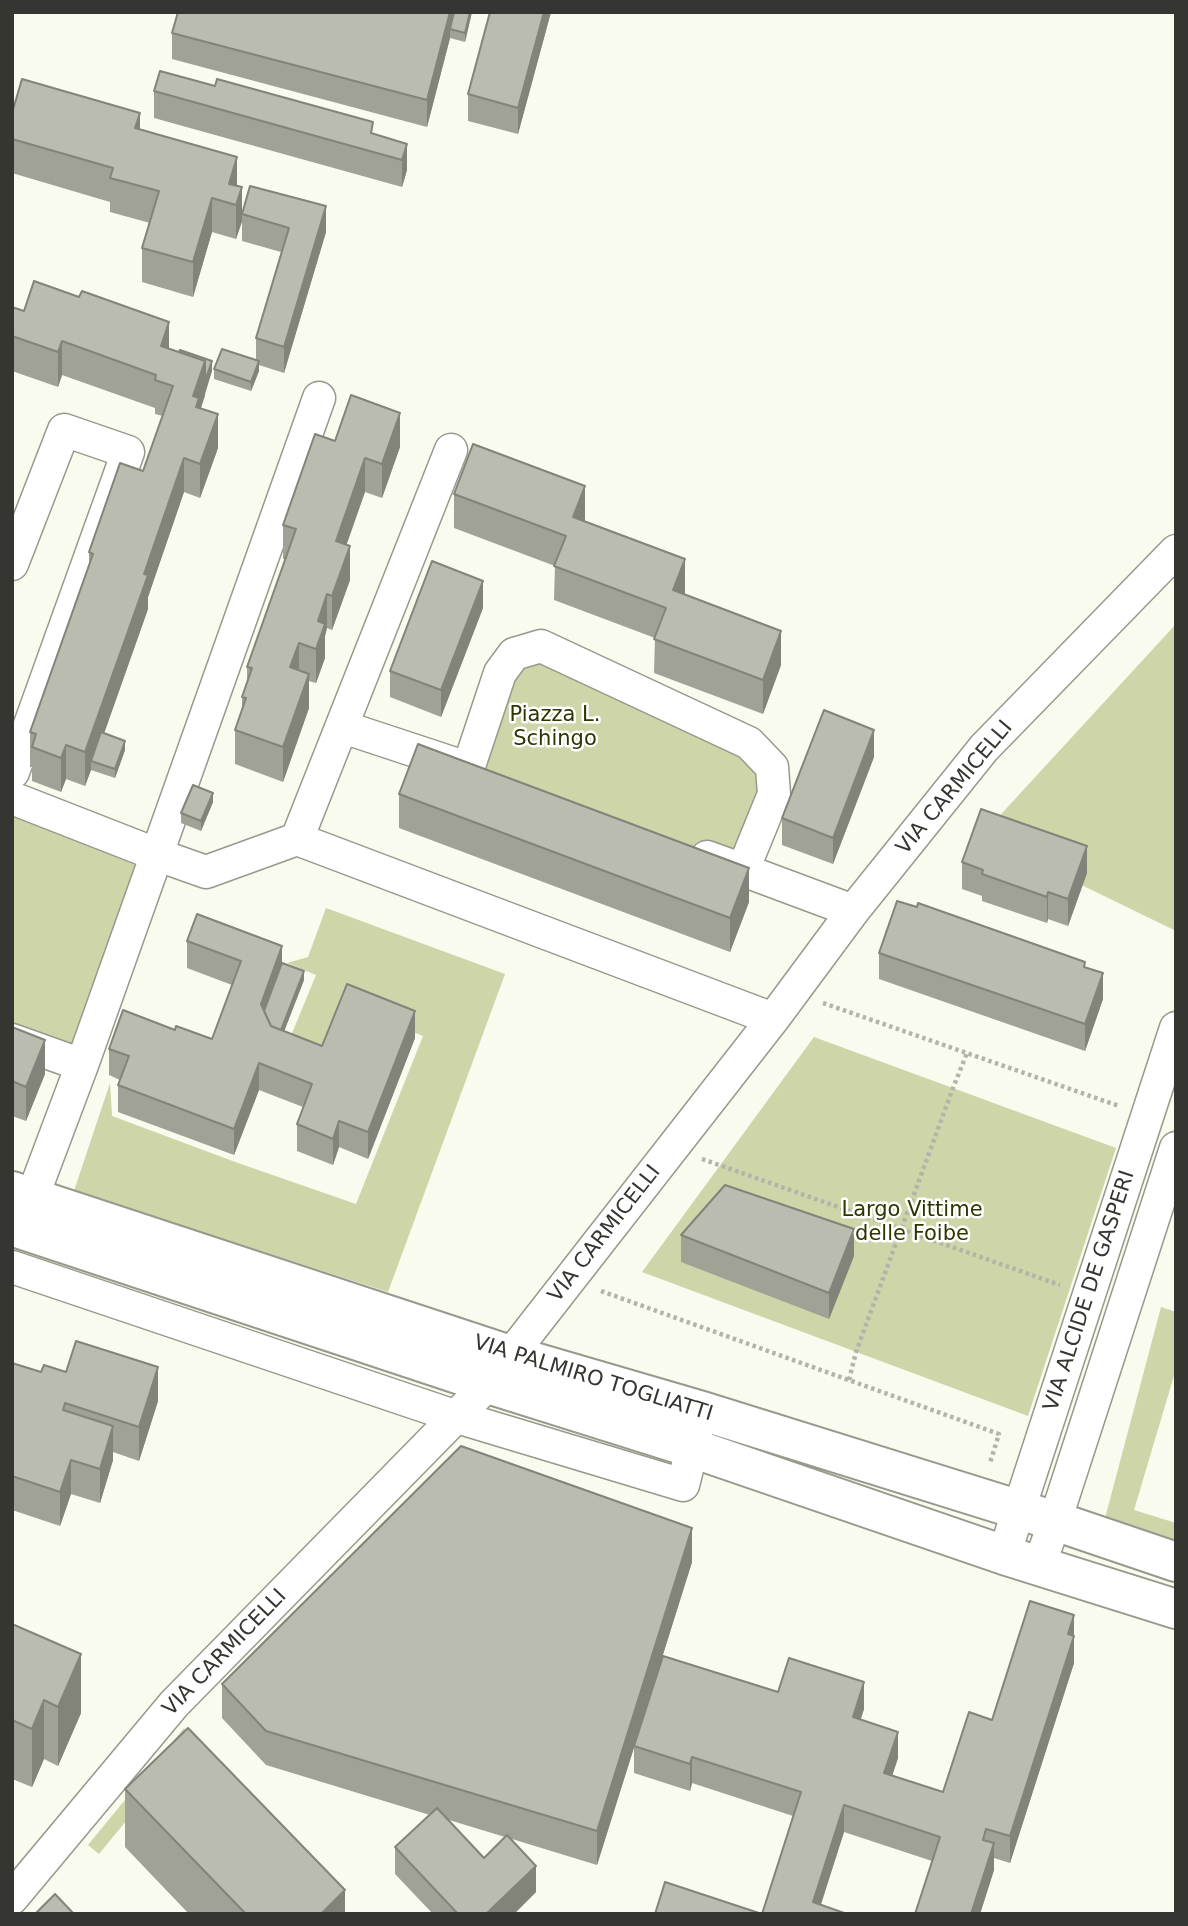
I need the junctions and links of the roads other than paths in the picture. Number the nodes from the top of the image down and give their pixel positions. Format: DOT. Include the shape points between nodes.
graph roads {
  1 [pos="319,398"];
  2 [pos="451,450"];
  3 [pos="1176,551"];
  4 [pos="12,564"];
  5 [pos="343,726"];
  6 [pos="13,772"];
  7 [pos="12,798"];
  8 [pos="298,839"];
  9 [pos="677,846"];
  10 [pos="158,855"];
  11 [pos="743,870"];
  12 [pos="853,911"];
  13 [pos="773,1018"];
  14 [pos="1176,1028"];
  15 [pos="12,1040"];
  16 [pos="82,1065"];
  17 [pos="1176,1148"];
  18 [pos="19,1217"];
  19 [pos="12,1267"];
  20 [pos="499,1370"];
  21 [pos="702,1411"];
  22 [pos="457,1417"];
  23 [pos="692,1448"];
  24 [pos="1019,1510"];
  25 [pos="1055,1521"];
  26 [pos="1022,1560"];
  27 [pos="1176,1562"];
  28 [pos="1176,1609"];
  29 [pos="12,1898"];
  1 -- 10 [label="street"];
  2 -- 5 [label="street"];
  3 -- 12 [label="street, VIA CARMICELLI" via="984,748"];
  4 -- 6 [label="street" via="64,430 128,452"];
  5 -- 8 [label="street"];
  5 -- 11 [label="street" via="481,773 500,673 514,654 541,646 749,743 772,767 774,794"];
  7 -- 10 [label="street"];
  8 -- 10 [label="street" via="206,872"];
  8 -- 13 [label="street"];
  9 -- 11 [label="street"];
  10 -- 16 [label="street"];
  11 -- 12 [label="street"];
  12 -- 13 [label="street, VIA CARMICELLI"];
  13 -- 20 [label="street, VIA CARMICELLI"];
  14 -- 24 [label="street, VIA ALCIDE DE GASPERI"];
  15 -- 16 [label="street"];
  16 -- 18 [label="street"];
  17 -- 25 [label="street, VIA ALCIDE DE GASPERI"];
  18 -- 20 [label="street, VIA PALMIRO TOGLIATTI"];
  19 -- 22 [label="street"];
  20 -- 21 [label="street, VIA PALMIRO TOGLIATTI"];
  20 -- 22 [label="street, VIA CARMICELLI"];
  20 -- 23 [label="street, VIA PALMIRO TOGLIATTI"];
  21 -- 23 [label="street"];
  21 -- 24 [label="street, VIA PALMIRO TOGLIATTI"];
  22 -- 23 [label="street" via="682,1485"];
  22 -- 29 [label="street, VIA CARMICELLI" via="174,1704"];
  23 -- 26 [label="street, VIA PALMIRO TOGLIATTI"];
  24 -- 25 [label="street, VIA PALMIRO TOGLIATTI"];
  24 -- 26 [label="street, VIA ALCIDE DE GASPERI"];
  25 -- 26 [label="street, VIA ALCIDE DE GASPERI"];
  25 -- 27 [label="street, VIA PALMIRO TOGLIATTI"];
  26 -- 28 [label="street, VIA PALMIRO TOGLIATTI"];
}
